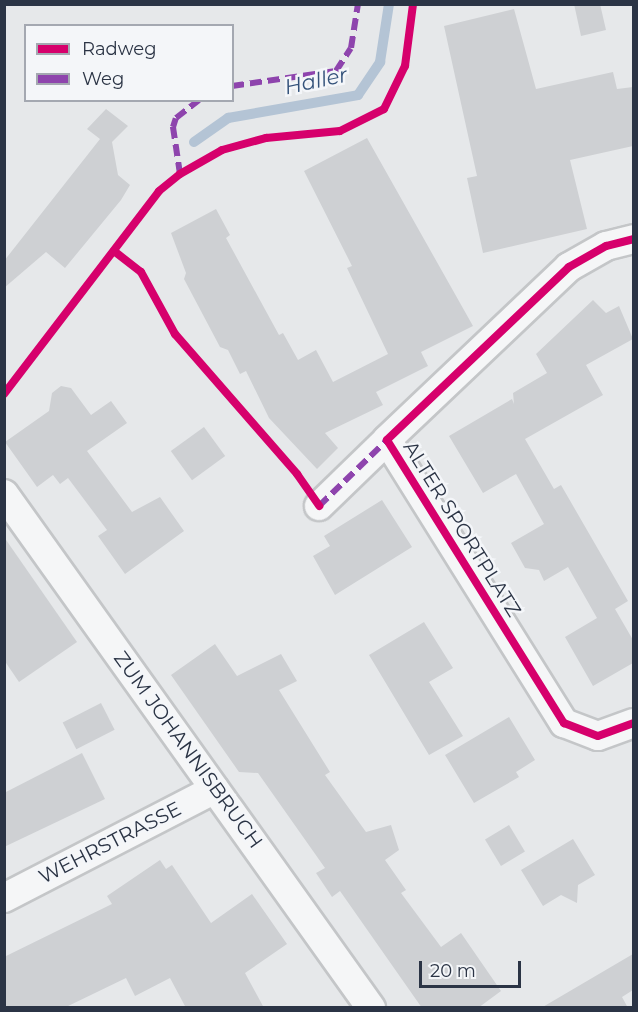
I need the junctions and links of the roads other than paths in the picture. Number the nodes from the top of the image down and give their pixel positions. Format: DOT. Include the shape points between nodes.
graph roads {
  1 [pos="633,239"];
  2 [pos="387,440"];
  3 [pos="4,494"];
  4 [pos="319,506"];
  5 [pos="633,723"];
  6 [pos="215,789"];
  7 [pos="4,898"];
  8 [pos="371,1008"];
  1 -- 2 [label="street, ALTER SPORTPLATZ" via="606,246 569,267"];
  2 -- 4 [label="street, ALTER SPORTPLATZ"];
  2 -- 5 [label="street, ALTER SPORTPLATZ" via="564,723 598,736"];
  3 -- 6 [label="street, ZUM JOHANNISBRUCH"];
  6 -- 7 [label="street, WEHRSTRASSE"];
  6 -- 8 [label="street, ZUM JOHANNISBRUCH"];
}
